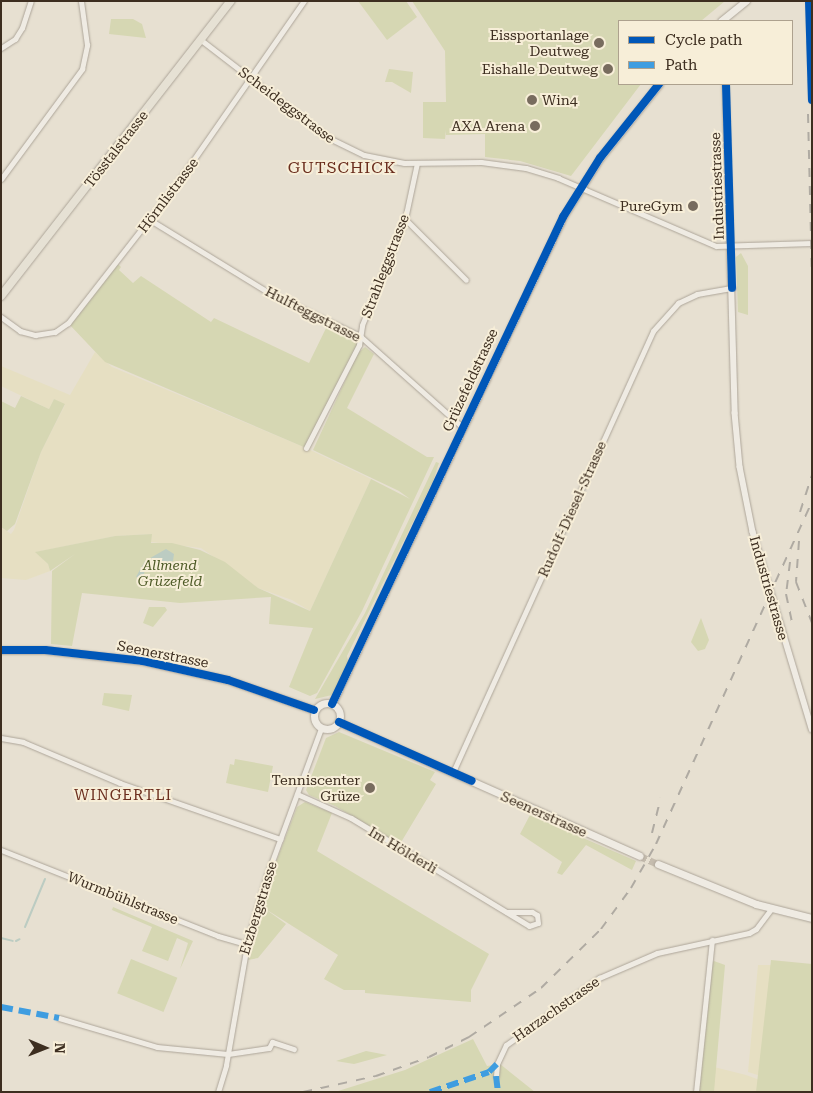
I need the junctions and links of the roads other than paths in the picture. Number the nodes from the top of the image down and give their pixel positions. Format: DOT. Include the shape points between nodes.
graph roads {
  1 [pos="30,1"];
  2 [pos="80,1"];
  3 [pos="231,1"];
  4 [pos="304,1"];
  5 [pos="746,1"];
  6 [pos="809,1"];
  7 [pos="722,20"];
  8 [pos="201,40"];
  9 [pos="1,48"];
  10 [pos="812,78"];
  11 [pos="251,79"];
  12 [pos="658,85"];
  13 [pos="726,85"];
  14 [pos="812,100"];
  15 [pos="417,163"];
  16 [pos="1,178"];
  17 [pos="580,187"];
  18 [pos="405,219"];
  19 [pos="150,220"];
  20 [pos="812,243"];
  21 [pos="731,245"];
  22 [pos="466,280"];
  23 [pos="732,288"];
  24 [pos="1,296"];
  25 [pos="1,317"];
  26 [pos="360,336"];
  27 [pos="462,427"];
  28 [pos="306,448"];
  29 [pos="1,650"];
  30 [pos="332,704"];
  31 [pos="314,710"];
  32 [pos="339,722"];
  33 [pos="321,728"];
  34 [pos="812,729"];
  35 [pos="1,738"];
  36 [pos="452,772"];
  37 [pos="297,794"];
  38 [pos="280,839"];
  39 [pos="1,850"];
  40 [pos="640,856"];
  41 [pos="658,864"];
  42 [pos="771,909"];
  43 [pos="507,912"];
  44 [pos="812,918"];
  45 [pos="712,940"];
  46 [pos="246,944"];
  47 [pos="60,1018"];
  48 [pos="294,1050"];
  49 [pos="228,1054"];
  50 [pos="496,1076"];
  51 [pos="218,1092"];
  52 [pos="696,1092"];
  1 -- 9 [label="street" via="22,28 15,39"];
  2 -- 16 [label="street" via="86,37 82,69"];
  3 -- 8 [label="main road, Tösstalstrasse"];
  4 -- 11 [label="street, Hörnlistrasse"];
  5 -- 7 [label="main road"];
  6 -- 10 [label="street"];
  8 -- 11 [label="street, Scheideggstrasse"];
  8 -- 24 [label="main road, Tösstalstrasse"];
  10 -- 14 [label="street"];
  11 -- 15 [label="street, Scheideggstrasse" via="339,145 377,158"];
  11 -- 19 [label="street, Hörnlistrasse"];
  12 -- 17 [label="main road, Grüzefeldstrasse"];
  13 -- 21 [label="street, Industriestrasse"];
  15 -- 17 [label="street, Scheideggstrasse" via="513,165"];
  15 -- 18 [label="street, Strahleggstrasse"];
  17 -- 21 [label="street, Scheideggstrasse" via="716,246"];
  17 -- 27 [label="main road, Grüzefeldstrasse" via="550,241"];
  18 -- 22 [label="street"];
  18 -- 26 [label="street, Strahleggstrasse"];
  19 -- 25 [label="street, Hörnlistrasse" via="62,328 35,335 20,331"];
  19 -- 26 [label="street, Hulfteggstrasse" via="269,293"];
  20 -- 21 [label="street, Scheideggstrasse"];
  21 -- 23 [label="street, Industriestrasse"];
  23 -- 34 [label="street, Industriestrasse" via="737,440 746,501 759,557"];
  23 -- 36 [label="street, Rudolf-Diesel-Strasse" via="696,294 678,303 653,331"];
  26 -- 27 [label="street, Hulfteggstrasse"];
  26 -- 28 [label="street, Strahleggstrasse" via="359,345"];
  27 -- 30 [label="main road, Grüzefeldstrasse"];
  29 -- 31 [label="main road, Seenerstrasse" via="45,650 143,661 228,680"];
  30 -- 31 [label="main road" via="320,704"];
  30 -- 32 [label="main road" via="340,713"];
  31 -- 33 [label="main road" via="314,719"];
  32 -- 33 [label="main road" via="333,728"];
  32 -- 36 [label="main road, Seenerstrasse"];
  33 -- 37 [label="street, Etzbergstrasse"];
  35 -- 38 [label="street" via="23,742 120,783"];
  36 -- 40 [label="main road, Seenerstrasse"];
  37 -- 38 [label="street, Etzbergstrasse"];
  37 -- 43 [label="street, Im Hölderli" via="350,818"];
  38 -- 46 [label="street, Etzbergstrasse"];
  39 -- 46 [label="street, Wurmbühlstrasse" via="218,936"];
  41 -- 42 [label="main road"];
  42 -- 44 [label="main road"];
  42 -- 45 [label="street, Harzachstrasse" via="756,929 739,936"];
  43 -- 43 [label="street, Im Hölderli" via="529,926 538,922 537,915 532,912"];
  45 -- 50 [label="street, Harzachstrasse" via="632,962 568,997 506,1045 497,1064"];
  45 -- 52 [label="street"];
  46 -- 49 [label="street, Etzbergstrasse"];
  47 -- 49 [label="street" via="157,1046"];
  48 -- 49 [label="street" via="272,1042 269,1048"];
  49 -- 51 [label="street, Etzbergstrasse"];
}
